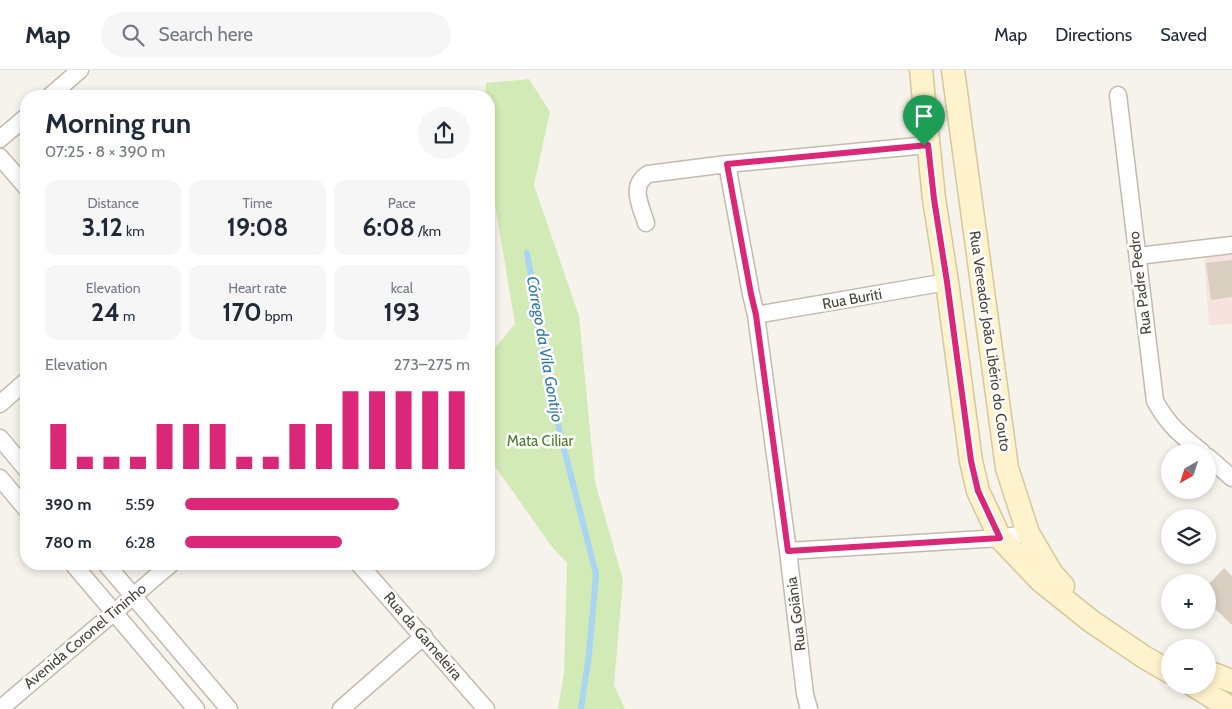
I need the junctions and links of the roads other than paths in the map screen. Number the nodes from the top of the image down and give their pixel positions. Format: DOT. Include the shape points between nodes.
graph roads {
  1 [pos="80,70"];
  2 [pos="921,70"];
  3 [pos="952,70"];
  4 [pos="57,90"];
  5 [pos="1118,94"];
  6 [pos="20,122"];
  7 [pos="0,140"];
  8 [pos="928,145"];
  9 [pos="0,157"];
  10 [pos="727,164"];
  11 [pos="20,180"];
  12 [pos="646,223"];
  13 [pos="1232,245"];
  14 [pos="1138,256"];
  15 [pos="947,282"];
  16 [pos="756,315"];
  17 [pos="20,386"];
  18 [pos="0,404"];
  19 [pos="0,438"];
  20 [pos="1193,444"];
  21 [pos="20,462"];
  22 [pos="1216,464"];
  23 [pos="0,478"];
  24 [pos="1232,478"];
  25 [pos="20,502"];
  26 [pos="1028,533"];
  27 [pos="1000,538"];
  28 [pos="788,551"];
  29 [pos="78,570"];
  30 [pos="111,570"];
  31 [pos="164,570"];
  32 [pos="364,570"];
  33 [pos="133,596"];
  34 [pos="1069,597"];
  35 [pos="114,612"];
  36 [pos="424,636"];
  37 [pos="1161,654"];
  38 [pos="1161,667"];
  39 [pos="1216,675"];
  40 [pos="1232,680"];
  41 [pos="1208,694"];
  42 [pos="0,709"];
  43 [pos="196,709"];
  44 [pos="229,709"];
  45 [pos="341,709"];
  46 [pos="486,709"];
  47 [pos="809,709"];
  48 [pos="1232,709"];
  1 -- 4 [label="street"];
  2 -- 8 [label="main road"];
  3 -- 26 [label="main road, Rua Vereador João Libério do Couto" via="1007,468"];
  5 -- 14 [label="street, Rua Padre Pedro"];
  6 -- 7 [label="street"];
  8 -- 10 [label="street"];
  8 -- 15 [label="main road"];
  9 -- 11 [label="street"];
  10 -- 12 [label="street" via="648,174 641,178 637,185 638,195"];
  10 -- 16 [label="street, Rua Goiânia"];
  13 -- 14 [label="street"];
  14 -- 20 [label="street, Rua Padre Pedro" via="1155,401 1164,418"];
  15 -- 16 [label="street, Rua Buriti"];
  15 -- 27 [label="main road" via="971,461 978,491"];
  16 -- 28 [label="street, Rua Goiânia"];
  17 -- 18 [label="street"];
  19 -- 21 [label="street"];
  22 -- 24 [label="street"];
  23 -- 25 [label="street"];
  26 -- 27 [label="street"];
  26 -- 34 [label="main road, Rua Vereador João Libério do Couto"];
  27 -- 28 [label="street"];
  27 -- 34 [label="main road" via="1041,581"];
  28 -- 47 [label="street, Rua Goiânia"];
  29 -- 35 [label="street"];
  30 -- 33 [label="street"];
  31 -- 33 [label="street, Avenida Coronel Tininho"];
  32 -- 36 [label="street, Rua da Gameleira"];
  33 -- 35 [label="street, Avenida Coronel Tininho"];
  33 -- 44 [label="street"];
  34 -- 37 [label="main road"];
  34 -- 38 [label="main road" via="1091,621"];
  35 -- 42 [label="street, Avenida Coronel Tininho"];
  35 -- 43 [label="street"];
  36 -- 45 [label="street"];
  36 -- 46 [label="street, Rua da Gameleira"];
  39 -- 40 [label="main road"];
  41 -- 48 [label="main road"];
}
